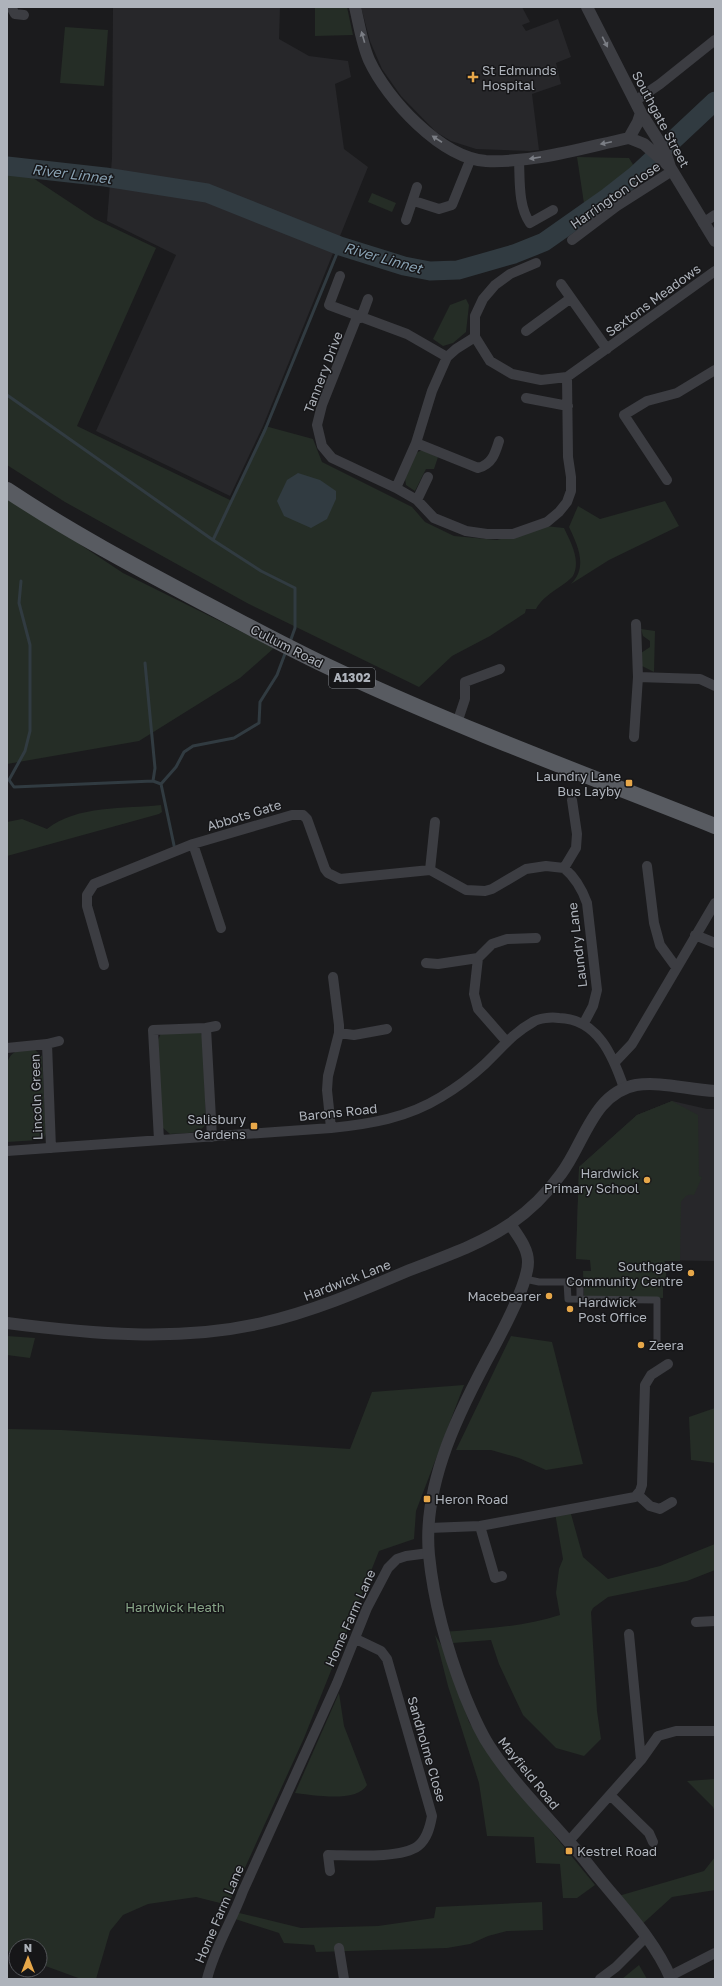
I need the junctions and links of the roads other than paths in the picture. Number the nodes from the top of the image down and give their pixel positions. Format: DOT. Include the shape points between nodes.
graph roads {
  1 [pos="11,7"];
  2 [pos="355,7"];
  3 [pos="587,7"];
  4 [pos="24,15"];
  5 [pos="715,40"];
  6 [pos="634,101"];
  7 [pos="641,113"];
  8 [pos="629,138"];
  9 [pos="660,151"];
  10 [pos="471,158"];
  11 [pos="519,161"];
  12 [pos="671,169"];
  13 [pos="417,186"];
  14 [pos="414,201"];
  15 [pos="553,210"];
  16 [pos="715,215"];
  17 [pos="406,220"];
  18 [pos="703,223"];
  19 [pos="572,240"];
  20 [pos="715,241"];
  21 [pos="536,263"];
  22 [pos="715,271"];
  23 [pos="340,276"];
  24 [pos="561,284"];
  25 [pos="571,298"];
  26 [pos="368,299"];
  27 [pos="359,318"];
  28 [pos="526,332"];
  29 [pos="474,337"];
  30 [pos="607,349"];
  31 [pos="447,357"];
  32 [pos="715,370"];
  33 [pos="567,377"];
  34 [pos="526,398"];
  35 [pos="568,406"];
  36 [pos="499,441"];
  37 [pos="416,443"];
  38 [pos="428,478"];
  39 [pos="667,480"];
  40 [pos="396,488"];
  41 [pos="7,490"];
  42 [pos="417,500"];
  43 [pos="636,624"];
  44 [pos="500,669"];
  45 [pos="638,677"];
  46 [pos="715,686"];
  47 [pos="457,722"];
  48 [pos="634,736"];
  49 [pos="572,800"];
  50 [pos="435,822"];
  51 [pos="715,826"];
  52 [pos="193,844"];
  53 [pos="647,866"];
  54 [pos="564,868"];
  55 [pos="430,870"];
  56 [pos="715,903"];
  57 [pos="221,928"];
  58 [pos="696,935"];
  59 [pos="536,938"];
  60 [pos="715,943"];
  61 [pos="478,958"];
  62 [pos="426,963"];
  63 [pos="104,965"];
  64 [pos="676,967"];
  65 [pos="333,977"];
  66 [pos="584,1023"];
  67 [pos="387,1029"];
  68 [pos="339,1033"];
  69 [pos="59,1042"];
  70 [pos="506,1042"];
  71 [pos="47,1044"];
  72 [pos="7,1047"];
  73 [pos="615,1062"];
  74 [pos="624,1088"];
  75 [pos="715,1091"];
  76 [pos="331,1128"];
  77 [pos="212,1137"];
  78 [pos="159,1140"];
  79 [pos="51,1148"];
  80 [pos="7,1151"];
  81 [pos="510,1224"];
  82 [pos="525,1279"];
  83 [pos="567,1282"];
  84 [pos="580,1299"];
  85 [pos="7,1323"];
  86 [pos="657,1345"];
  87 [pos="668,1364"];
  88 [pos="638,1495"];
  89 [pos="672,1502"];
  90 [pos="480,1526"];
  91 [pos="429,1528"];
  92 [pos="429,1553"];
  93 [pos="502,1576"];
  94 [pos="715,1621"];
  95 [pos="696,1622"];
  96 [pos="629,1634"];
  97 [pos="356,1639"];
  98 [pos="715,1731"];
  99 [pos="641,1760"];
  100 [pos="610,1795"];
  101 [pos="569,1841"];
  102 [pos="653,1842"];
  103 [pos="330,1871"];
  104 [pos="646,1937"];
  105 [pos="339,1948"];
  106 [pos="715,1953"];
  107 [pos="671,1978"];
  108 [pos="208,1979"];
  109 [pos="344,1979"];
  110 [pos="600,1979"];
  1 -- 4 [label="street" via="15,14"];
  10 -- 2 [label="street, one-way" via="424,131 388,92 369,60"];
  3 -- 6 [label="street, Southgate Street, one-way"];
  5 -- 6 [label="street" via="660,84"];
  6 -- 7 [label="street, Southgate Street"];
  7 -- 8 [label="street"];
  7 -- 9 [label="street, Southgate Street"];
  8 -- 9 [label="street"];
  8 -- 11 [label="street, one-way"];
  9 -- 12 [label="street, Southgate Street"];
  10 -- 11 [label="street" via="486,161"];
  10 -- 14 [label="street" via="452,205 439,209"];
  11 -- 15 [label="street" via="522,204 530,223"];
  12 -- 18 [label="street, Southgate Street"];
  12 -- 19 [label="street, Harrington Close"];
  13 -- 14 [label="street"];
  14 -- 17 [label="street"];
  16 -- 18 [label="street"];
  18 -- 20 [label="street, Southgate Street"];
  21 -- 29 [label="street" via="510,274 495,284 483,299 475,316"];
  22 -- 30 [label="street, Sextons Meadows"];
  23 -- 27 [label="street" via="329,305"];
  24 -- 25 [label="street, Sextons Meadows"];
  25 -- 28 [label="street"];
  25 -- 30 [label="street, Sextons Meadows"];
  26 -- 27 [label="street, Tannery Drive"];
  27 -- 31 [label="street" via="407,334"];
  27 -- 40 [label="street, Tannery Drive" via="322,405 317,425 322,446 332,458"];
  29 -- 31 [label="street"];
  29 -- 33 [label="street, Sextons Meadows" via="490,361 512,374 541,380"];
  30 -- 33 [label="street, Sextons Meadows"];
  31 -- 37 [label="street"];
  32 -- 39 [label="street" via="677,393 647,401 624,415"];
  33 -- 35 [label="street, Tannery Drive"];
  34 -- 35 [label="street"];
  35 -- 42 [label="street, Tannery Drive" via="571,491 563,507 547,522 513,534 466,531 434,518"];
  36 -- 37 [label="street" via="494,458 478,468"];
  37 -- 40 [label="street"];
  38 -- 42 [label="street"];
  40 -- 42 [label="street, Tannery Drive"];
  41 -- 47 [label="main road, Cullum Road / A1302" via="48,518 123,560 290,648 347,676"];
  43 -- 45 [label="street"];
  44 -- 47 [label="street" via="465,682 465,699"];
  45 -- 46 [label="street" via="700,679"];
  45 -- 48 [label="street"];
  47 -- 51 [label="main road, Cullum Road / A1302"];
  49 -- 54 [label="street" via="577,834 576,848"];
  50 -- 55 [label="street"];
  52 -- 55 [label="street, Abbots Gate" via="297,814 307,819 325,869 333,877 340,879"];
  52 -- 57 [label="street"];
  52 -- 63 [label="street, Abbots Gate" via="91,886 86,906"];
  53 -- 64 [label="street" via="654,923 660,945"];
  54 -- 55 [label="street" via="546,866 526,869 492,889 473,891 458,887"];
  54 -- 66 [label="street, Laundry Lane" via="574,876 587,903 597,990 593,1006"];
  56 -- 58 [label="street"];
  58 -- 60 [label="street"];
  58 -- 64 [label="street"];
  59 -- 61 [label="street" via="507,939 492,944"];
  61 -- 62 [label="street" via="438,964"];
  61 -- 70 [label="street" via="474,994 478,1009"];
  64 -- 73 [label="street" via="632,1044"];
  65 -- 68 [label="street"];
  66 -- 70 [label="street, Barons Road" via="571,1018 534,1021"];
  66 -- 73 [label="street" via="590,1027"];
  67 -- 68 [label="street" via="354,1035"];
  68 -- 76 [label="street" via="328,1076"];
  69 -- 71 [label="street, Lincoln Green"];
  70 -- 76 [label="street, Barons Road" via="485,1064 440,1098 392,1119"];
  71 -- 72 [label="street, Lincoln Green"];
  71 -- 79 [label="street, Lincoln Green"];
  73 -- 74 [label="street"];
  74 -- 75 [label="street" via="663,1085"];
  74 -- 81 [label="street, Hardwick Lane" via="610,1097 598,1111 561,1175 533,1206"];
  76 -- 77 [label="street, Barons Road"];
  77 -- 78 [label="street, Barons Road"];
  77 -- 78 [label="street" via="211,1027 148,1030"];
  78 -- 79 [label="street, Barons Road"];
  79 -- 80 [label="street, Barons Road"];
  81 -- 82 [label="street" via="526,1250 528,1259"];
  81 -- 85 [label="street, Hardwick Lane" via="474,1244 314,1309 262,1323 209,1332 164,1334"];
  82 -- 83 [label="street"];
  82 -- 91 [label="street" via="506,1324 473,1385 453,1431 436,1483"];
  83 -- 84 [label="street" via="568,1299"];
  83 -- 84 [label="street" via="580,1282"];
  84 -- 86 [label="street" via="657,1300"];
  87 -- 88 [label="street" via="650,1374 645,1385 642,1478"];
  88 -- 89 [label="street" via="650,1506 660,1509"];
  88 -- 90 [label="street" via="631,1500"];
  90 -- 91 [label="street"];
  90 -- 93 [label="street" via="495,1578"];
  91 -- 92 [label="street"];
  92 -- 97 [label="street, Home Farm Lane" via="397,1559 388,1568 367,1608"];
  92 -- 101 [label="street, Mayfield Road" via="440,1623 453,1666 482,1734 510,1774"];
  94 -- 95 [label="street"];
  96 -- 99 [label="street"];
  97 -- 103 [label="street, Sandholme Close" via="381,1651 387,1659 432,1816 430,1828 419,1846 408,1852 328,1855"];
  97 -- 108 [label="street, Home Farm Lane" via="222,1936"];
  98 -- 99 [label="street" via="676,1731 658,1736"];
  99 -- 100 [label="street"];
  100 -- 101 [label="street"];
  100 -- 102 [label="street" via="648,1833"];
  101 -- 104 [label="street, Mayfield Road"];
  104 -- 107 [label="street, Mayfield Road"];
  104 -- 110 [label="street"];
  105 -- 109 [label="street"];
  106 -- 107 [label="street"];
}
